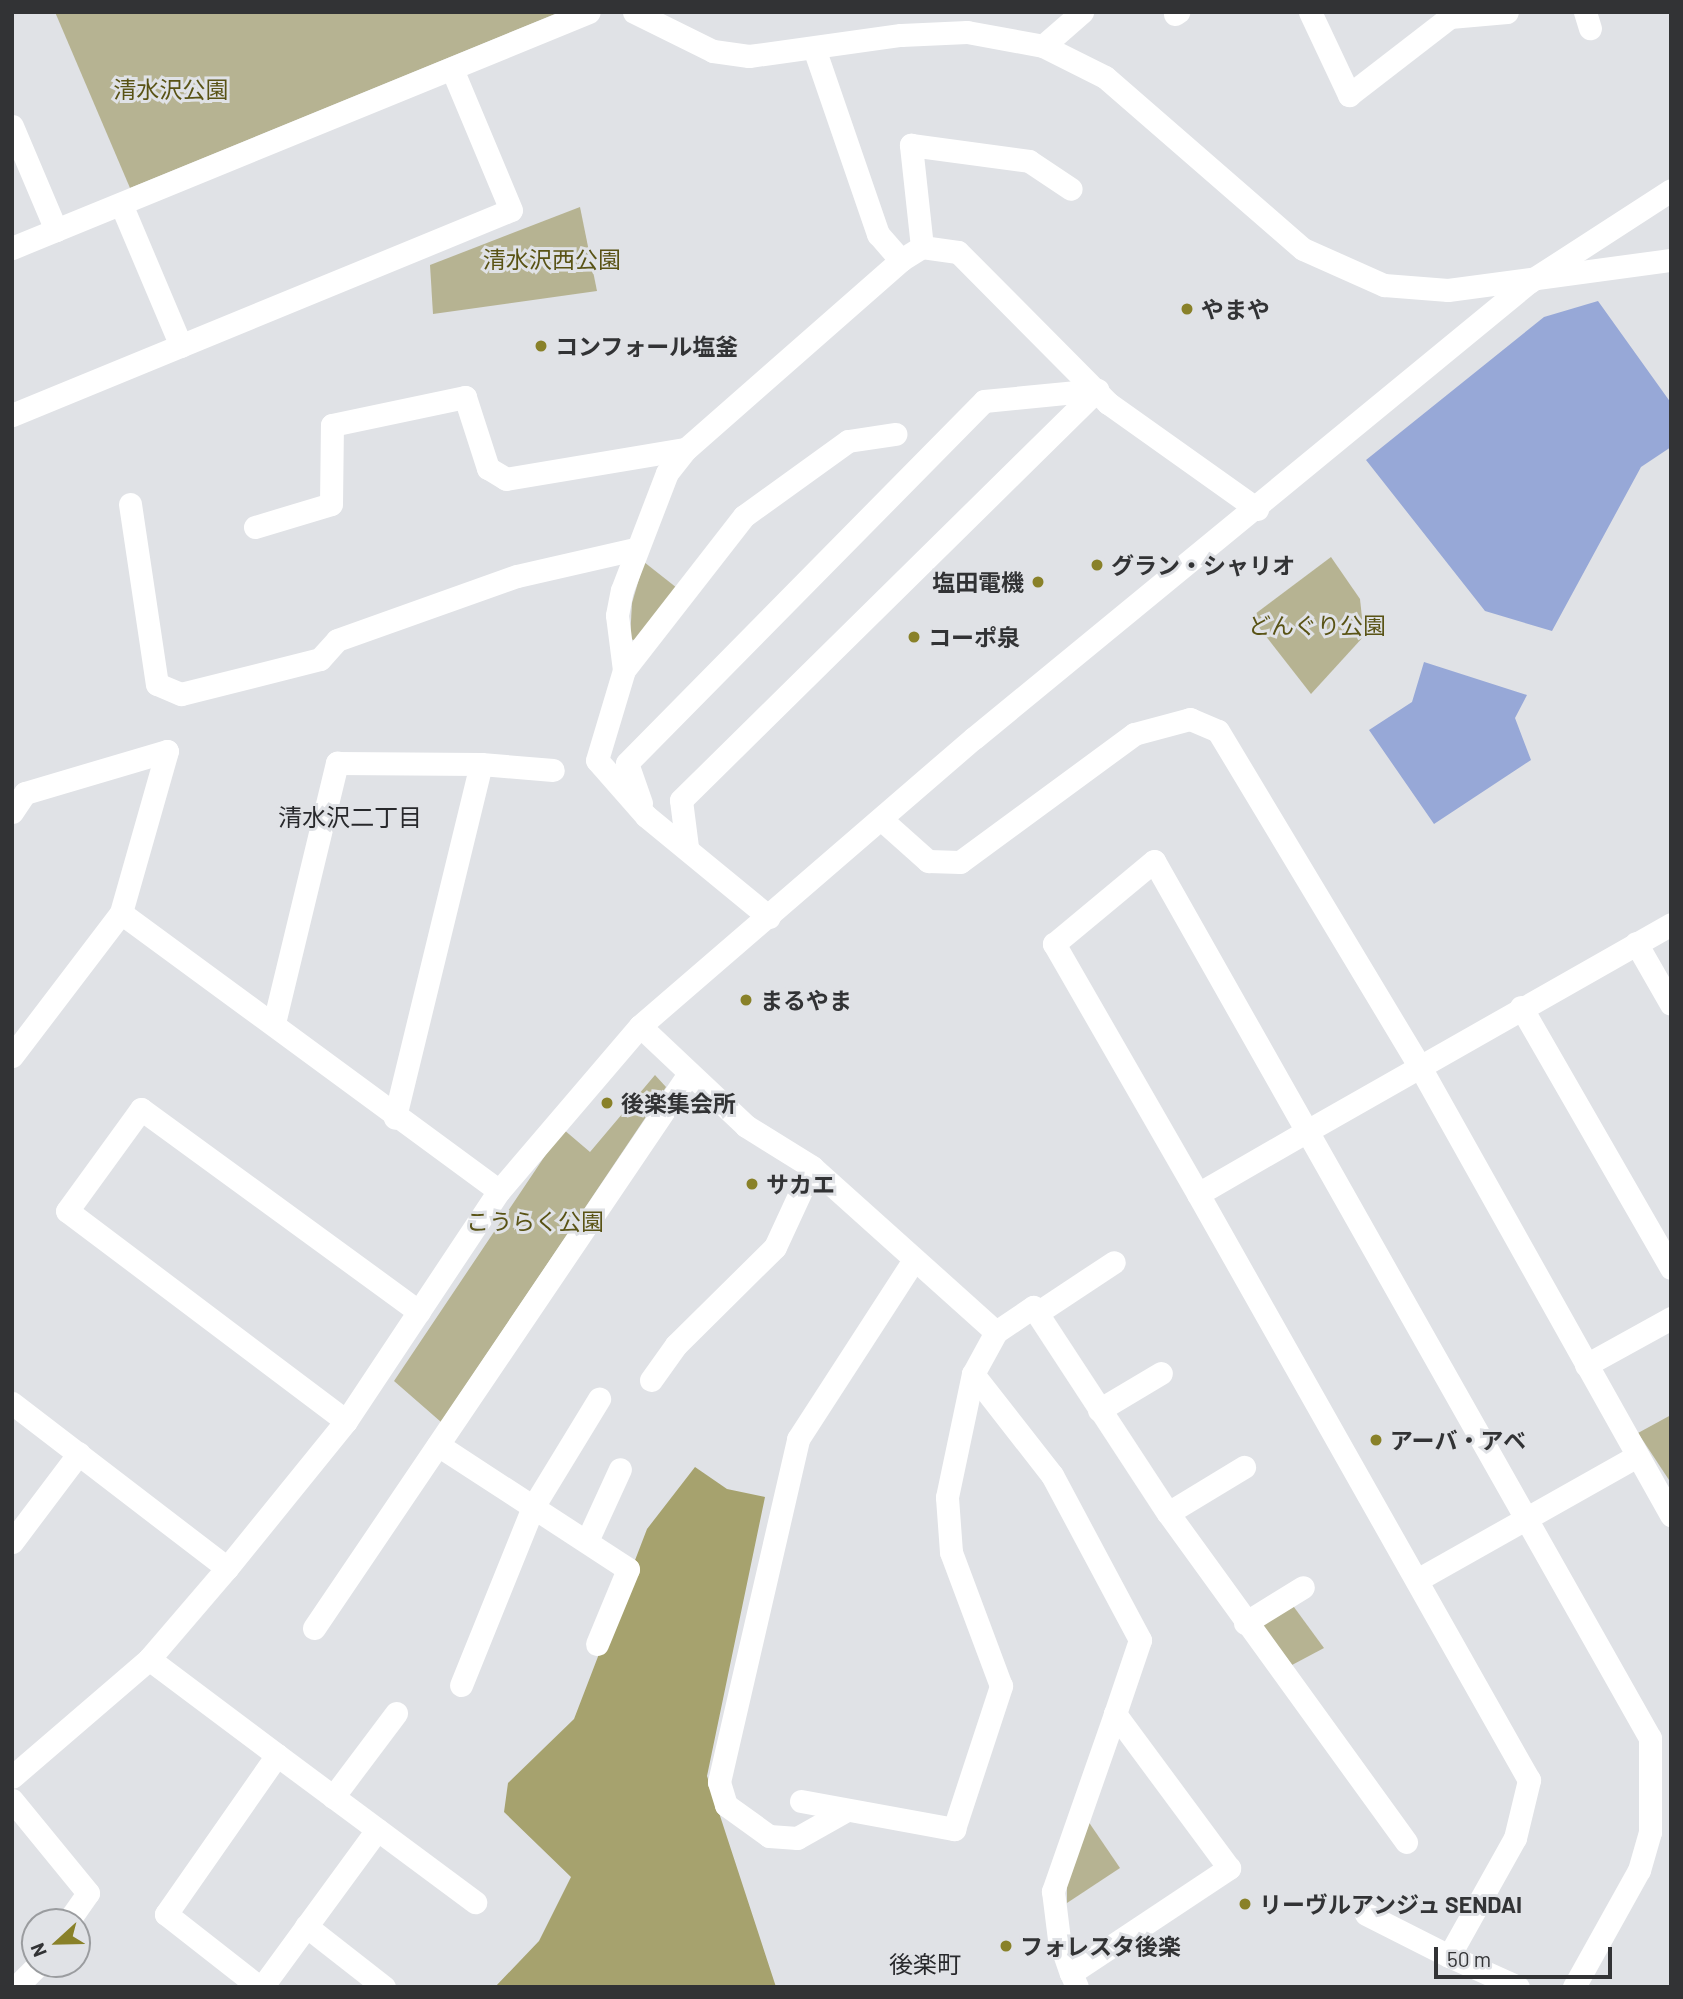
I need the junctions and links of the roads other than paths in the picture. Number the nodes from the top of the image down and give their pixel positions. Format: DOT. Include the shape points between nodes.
graph roads {
  1 [pos="589,12"];
  2 [pos="634,12"];
  3 [pos="1082,12"];
  4 [pos="1310,12"];
  5 [pos="1507,12"];
  6 [pos="1043,46"];
  7 [pos="815,51"];
  8 [pos="452,69"];
  9 [pos="12,126"];
  10 [pos="1072,189"];
  11 [pos="1671,190"];
  12 [pos="121,204"];
  13 [pos="56,230"];
  14 [pos="922,247"];
  15 [pos="12,248"];
  16 [pos="901,260"];
  17 [pos="1671,260"];
  18 [pos="1529,282"];
  19 [pos="181,346"];
  20 [pos="1097,390"];
  21 [pos="12,415"];
  22 [pos="895,434"];
  23 [pos="686,449"];
  24 [pos="130,504"];
  25 [pos="1257,509"];
  26 [pos="255,527"];
  27 [pos="635,549"];
  28 [pos="624,670"];
  29 [pos="481,764"];
  30 [pos="553,770"];
  31 [pos="17,796"];
  32 [pos="646,816"];
  33 [pos="882,820"];
  34 [pos="687,847"];
  35 [pos="121,913"];
  36 [pos="769,917"];
  37 [pos="1671,924"];
  38 [pos="1636,943"];
  39 [pos="1671,1004"];
  40 [pos="1521,1007"];
  41 [pos="274,1023"];
  42 [pos="640,1026"];
  43 [pos="12,1056"];
  44 [pos="1420,1067"];
  45 [pos="688,1075"];
  46 [pos="395,1118"];
  47 [pos="1307,1131"];
  48 [pos="812,1167"];
  49 [pos="499,1191"];
  50 [pos="1198,1194"];
  51 [pos="1663,1236"];
  52 [pos="914,1260"];
  53 [pos="1114,1262"];
  54 [pos="1671,1268"];
  55 [pos="419,1312"];
  56 [pos="1037,1313"];
  57 [pos="1671,1318"];
  58 [pos="996,1332"];
  59 [pos="1586,1365"];
  60 [pos="1161,1373"];
  61 [pos="973,1374"];
  62 [pos="651,1380"];
  63 [pos="599,1399"];
  64 [pos="12,1404"];
  65 [pos="1099,1410"];
  66 [pos="346,1421"];
  67 [pos="438,1445"];
  68 [pos="79,1453"];
  69 [pos="1637,1456"];
  70 [pos="1244,1468"];
  71 [pos="620,1469"];
  72 [pos="533,1507"];
  73 [pos="1670,1512"];
  74 [pos="1168,1513"];
  75 [pos="1529,1519"];
  76 [pos="587,1541"];
  77 [pos="12,1542"];
  78 [pos="227,1568"];
  79 [pos="1417,1580"];
  80 [pos="1303,1587"];
  81 [pos="1245,1623"];
  82 [pos="314,1628"];
  83 [pos="597,1644"];
  84 [pos="149,1659"];
  85 [pos="461,1685"];
  86 [pos="396,1713"];
  87 [pos="1115,1714"];
  88 [pos="277,1755"];
  89 [pos="12,1777"];
  90 [pos="333,1797"];
  91 [pos="12,1800"];
  92 [pos="801,1801"];
  93 [pos="845,1811"];
  94 [pos="377,1830"];
  95 [pos="1406,1842"];
  96 [pos="475,1902"];
  97 [pos="78,1908"];
  98 [pos="1366,1914"];
  99 [pos="306,1926"];
  100 [pos="1449,1956"];
  101 [pos="1074,1980"];
  102 [pos="260,1987"];
  103 [pos="384,1987"];
  104 [pos="1518,1987"];
  105 [pos="1574,1987"];
  1 -- 8 [label="street"];
  2 -- 7 [label="street" via="713,51 749,56"];
  3 -- 6 [label="street"];
  4 -- 5 [label="street" via="1349,95 1450,17"];
  6 -- 7 [label="street" via="967,32 901,34"];
  6 -- 18 [label="street" via="1105,77 1264,221 1341,268 1384,285 1442,291"];
  7 -- 16 [label="street" via="878,234"];
  8 -- 12 [label="street"];
  8 -- 19 [label="street" via="511,210"];
  9 -- 13 [label="street"];
  10 -- 14 [label="street" via="1029,161 911,145"];
  11 -- 18 [label="street"];
  12 -- 13 [label="street"];
  12 -- 19 [label="street"];
  13 -- 15 [label="street"];
  14 -- 16 [label="street"];
  14 -- 20 [label="street" via="958,252"];
  16 -- 23 [label="street"];
  17 -- 18 [label="street"];
  18 -- 25 [label="street"];
  19 -- 21 [label="street"];
  20 -- 25 [label="street"];
  20 -- 32 [label="street" via="984,401 627,763"];
  20 -- 34 [label="street" via="681,800"];
  22 -- 28 [label="street" via="848,441 744,516"];
  23 -- 26 [label="street" via="506,479 488,468 465,397 332,425 331,504"];
  23 -- 27 [label="street" via="667,473"];
  24 -- 27 [label="street" via="157,684 181,694 320,659 337,640 517,576"];
  25 -- 33 [label="street"];
  27 -- 28 [label="street" via="617,615"];
  28 -- 32 [label="street" via="597,760"];
  29 -- 30 [label="street"];
  29 -- 41 [label="street" via="337,763"];
  29 -- 46 [label="street"];
  31 -- 35 [label="street" via="167,751"];
  32 -- 34 [label="street"];
  33 -- 36 [label="street"];
  33 -- 44 [label="street" via="928,861 960,862 1134,734 1190,719 1218,731"];
  34 -- 36 [label="street"];
  35 -- 41 [label="street"];
  35 -- 43 [label="street"];
  36 -- 42 [label="street"];
  37 -- 38 [label="street"];
  38 -- 39 [label="street"];
  38 -- 40 [label="street"];
  40 -- 44 [label="street"];
  40 -- 51 [label="street"];
  41 -- 46 [label="street"];
  42 -- 45 [label="street"];
  42 -- 49 [label="street"];
  44 -- 47 [label="street"];
  44 -- 59 [label="street"];
  45 -- 48 [label="street" via="746,1126"];
  45 -- 67 [label="street"];
  46 -- 49 [label="street"];
  47 -- 50 [label="street"];
  47 -- 50 [label="street" via="1154,861 1054,944"];
  47 -- 75 [label="street"];
  48 -- 52 [label="street"];
  48 -- 62 [label="street" via="775,1247 676,1345"];
  49 -- 55 [label="street"];
  50 -- 79 [label="street"];
  51 -- 54 [label="street"];
  52 -- 58 [label="street"];
  52 -- 93 [label="street" via="798,1439 719,1782 726,1805 769,1836 797,1838"];
  53 -- 56 [label="street"];
  55 -- 66 [label="street"];
  55 -- 66 [label="street" via="141,1109 67,1212"];
  56 -- 58 [label="street" via="1033,1307"];
  56 -- 65 [label="street"];
  57 -- 59 [label="street"];
  58 -- 61 [label="street"];
  59 -- 69 [label="street"];
  60 -- 65 [label="street"];
  61 -- 87 [label="street" via="1052,1475 1140,1640"];
  61 -- 93 [label="street" via="947,1497 951,1552 1001,1686 954,1829"];
  63 -- 72 [label="street"];
  64 -- 68 [label="street"];
  65 -- 74 [label="street"];
  66 -- 78 [label="street"];
  67 -- 72 [label="street"];
  67 -- 82 [label="street"];
  68 -- 77 [label="street"];
  68 -- 78 [label="street"];
  69 -- 73 [label="street"];
  69 -- 75 [label="street"];
  70 -- 74 [label="street"];
  71 -- 76 [label="street"];
  72 -- 76 [label="street"];
  72 -- 85 [label="street"];
  74 -- 81 [label="street"];
  75 -- 79 [label="street"];
  75 -- 105 [label="street" via="1650,1738 1650,1832 1639,1870"];
  76 -- 83 [label="street" via="628,1569"];
  78 -- 84 [label="street"];
  79 -- 100 [label="street" via="1529,1780 1515,1838"];
  80 -- 81 [label="street"];
  81 -- 95 [label="street"];
  84 -- 88 [label="street"];
  84 -- 89 [label="street"];
  86 -- 90 [label="street"];
  87 -- 101 [label="street" via="1053,1891"];
  87 -- 101 [label="street" via="1229,1868"];
  88 -- 90 [label="street"];
  88 -- 102 [label="street" via="166,1914"];
  90 -- 94 [label="street"];
  91 -- 97 [label="street" via="88,1894"];
  92 -- 93 [label="street"];
  94 -- 96 [label="street"];
  94 -- 99 [label="street"];
  98 -- 100 [label="street"];
  99 -- 102 [label="street"];
  99 -- 103 [label="street"];
  100 -- 104 [label="street"];
}
